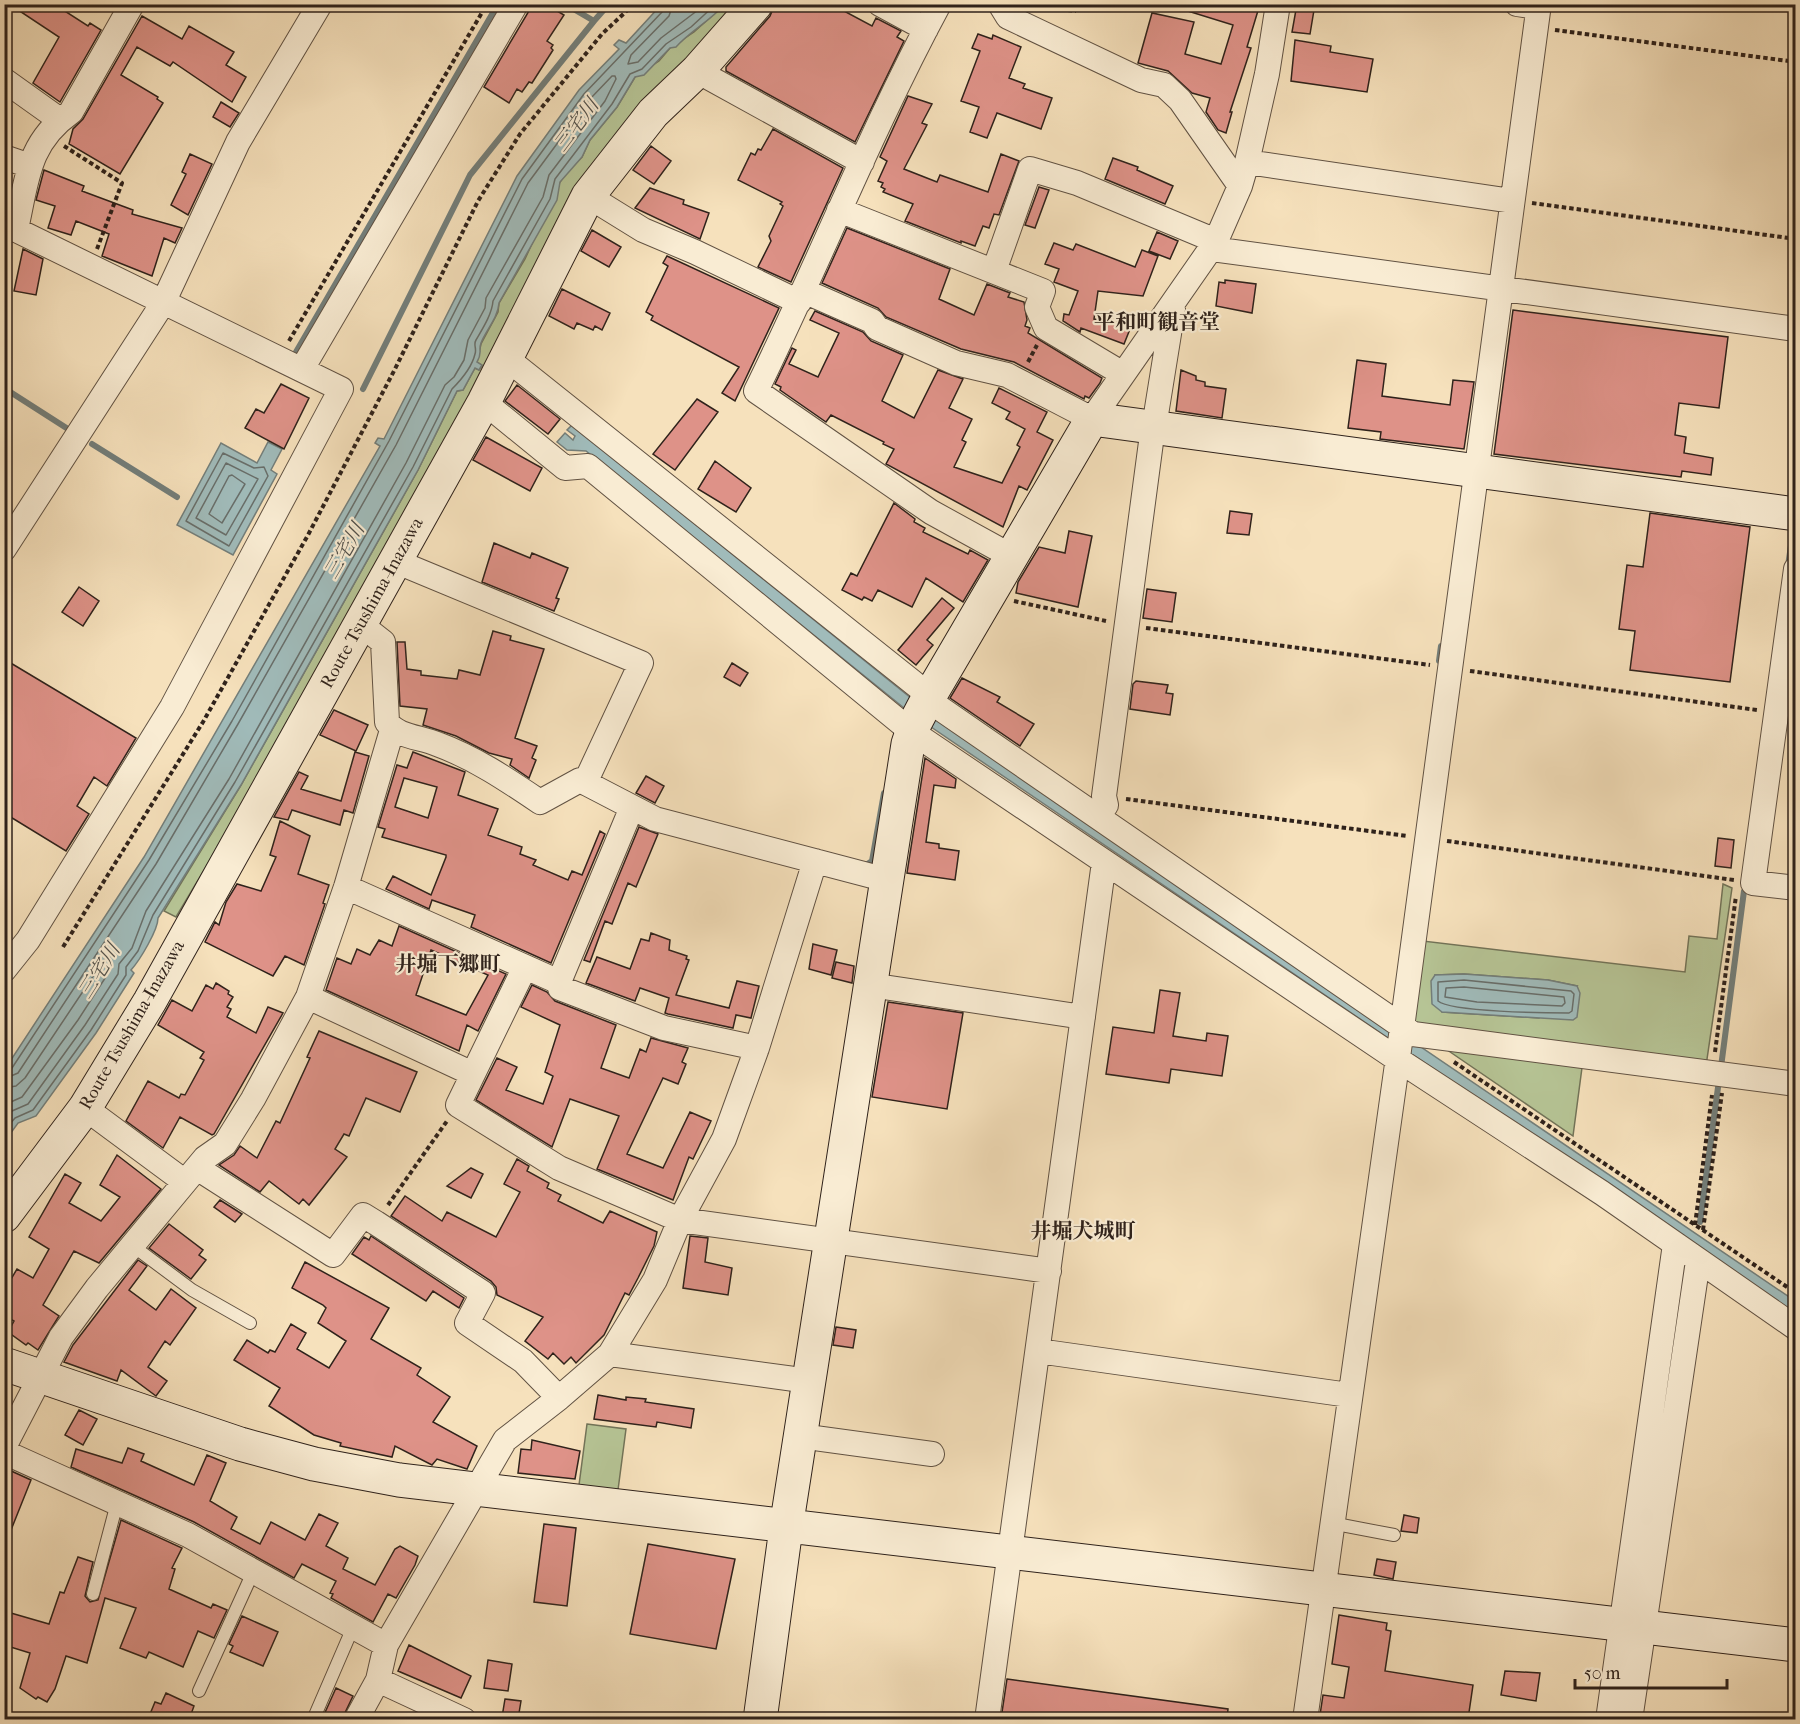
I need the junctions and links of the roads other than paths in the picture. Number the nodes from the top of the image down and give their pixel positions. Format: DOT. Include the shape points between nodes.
graph roads {
  1 [pos="132,4"];
  2 [pos="320,4"];
  3 [pos="516,4"];
  4 [pos="756,4"];
  5 [pos="880,4"];
  6 [pos="939,4"];
  7 [pos="1000,4"];
  8 [pos="1278,4"];
  9 [pos="1532,11"];
  10 [pos="926,29"];
  11 [pos="697,71"];
  12 [pos="4,81"];
  13 [pos="60,120"];
  14 [pos="4,157"];
  15 [pos="862,162"];
  16 [pos="1247,162"];
  17 [pos="30,166"];
  18 [pos="1240,186"];
  19 [pos="588,196"];
  20 [pos="1512,201"];
  21 [pos="839,210"];
  22 [pos="10,226"];
  23 [pos="1214,245"];
  24 [pos="994,271"];
  25 [pos="1499,288"];
  26 [pos="802,296"];
  27 [pos="163,303"];
  28 [pos="1173,303"];
  29 [pos="1796,329"];
  30 [pos="506,358"];
  31 [pos="302,369"];
  32 [pos="1123,374"];
  33 [pos="484,402"];
  34 [pos="1092,419"];
  35 [pos="1153,427"];
  36 [pos="1474,471"];
  37 [pos="1796,514"];
  38 [pos="13,519"];
  39 [pos="4,549"];
  40 [pos="1011,556"];
  41 [pos="395,561"];
  42 [pos="1796,569"];
  43 [pos="360,624"];
  44 [pos="1783,710"];
  45 [pos="922,711"];
  46 [pos="392,730"];
  47 [pos="585,783"];
  48 [pos="632,807"];
  49 [pos="1098,817"];
  50 [pos="816,861"];
  51 [pos="1104,862"];
  52 [pos="887,880"];
  53 [pos="346,887"];
  54 [pos="1796,888"];
  55 [pos="524,969"];
  56 [pos="4,970"];
  57 [pos="560,982"];
  58 [pos="870,985"];
  59 [pos="308,997"];
  60 [pos="1083,1017"];
  61 [pos="1400,1041"];
  62 [pos="757,1048"];
  63 [pos="473,1074"];
  64 [pos="1796,1084"];
  65 [pos="85,1108"];
  66 [pos="191,1175"];
  67 [pos="4,1216"];
  68 [pos="680,1220"];
  69 [pos="831,1240"];
  70 [pos="1675,1244"];
  71 [pos="133,1246"];
  72 [pos="1698,1261"];
  73 [pos="1048,1270"];
  74 [pos="250,1323"];
  75 [pos="1796,1328"];
  76 [pos="1038,1351"];
  77 [pos="609,1354"];
  78 [pos="4,1364"];
  79 [pos="39,1376"];
  80 [pos="809,1381"];
  81 [pos="1349,1395"];
  82 [pos="559,1398"];
  83 [pos="800,1436"];
  84 [pos="4,1447"];
  85 [pos="4,1452"];
  86 [pos="932,1454"];
  87 [pos="476,1490"];
  88 [pos="117,1503"];
  89 [pos="1331,1523"];
  90 [pos="786,1528"];
  91 [pos="1394,1534"];
  92 [pos="1010,1554"];
  93 [pos="254,1570"];
  94 [pos="1322,1590"];
  95 [pos="93,1594"];
  96 [pos="354,1625"];
  97 [pos="1631,1626"];
  98 [pos="386,1645"];
  99 [pos="1796,1645"];
  100 [pos="378,1680"];
  101 [pos="199,1691"];
  102 [pos="313,1719"];
  103 [pos="356,1719"];
  104 [pos="464,1719"];
  105 [pos="760,1719"];
  106 [pos="987,1719"];
  107 [pos="1305,1719"];
  108 [pos="1608,1719"];
  109 [pos="1629,1719"];
  1 -- 13 [label="street" via="71,112"];
  2 -- 27 [label="street" via="238,142"];
  3 -- 31 [label="street"];
  4 -- 11 [label="street, Route Tsushima-Inazawa"];
  5 -- 10 [label="street"];
  6 -- 10 [label="street"];
  7 -- 18 [label="street" via="1008,17 1141,80 1164,85 1180,100"];
  8 -- 16 [label="street"];
  9 -- 20 [label="street"];
  10 -- 15 [label="street"];
  11 -- 15 [label="street"];
  11 -- 19 [label="street, Route Tsushima-Inazawa" via="652,113"];
  12 -- 13 [label="street"];
  13 -- 17 [label="street" via="34,151"];
  14 -- 17 [label="street"];
  15 -- 21 [label="street"];
  16 -- 18 [label="street"];
  16 -- 20 [label="street"];
  17 -- 22 [label="street"];
  18 -- 23 [label="street"];
  19 -- 26 [label="street" via="643,231"];
  19 -- 30 [label="street, Route Tsushima-Inazawa"];
  20 -- 25 [label="street"];
  21 -- 24 [label="street"];
  21 -- 26 [label="street"];
  22 -- 27 [label="street"];
  23 -- 24 [label="street" via="1077,183 1030,169"];
  23 -- 25 [label="street"];
  23 -- 28 [label="street"];
  24 -- 32 [label="street" via="1043,291 1037,307 1046,328"];
  25 -- 29 [label="street"];
  25 -- 36 [label="street"];
  26 -- 34 [label="street" via="872,321 877,328 956,363 1007,375"];
  26 -- 40 [label="street" via="756,391 931,512"];
  27 -- 31 [label="street"];
  27 -- 38 [label="street"];
  28 -- 32 [label="street"];
  28 -- 35 [label="street"];
  30 -- 33 [label="street, Route Tsushima-Inazawa"];
  30 -- 45 [label="street"];
  31 -- 56 [label="street" via="341,389 172,707 28,940"];
  32 -- 34 [label="street"];
  33 -- 41 [label="street, Route Tsushima-Inazawa"];
  33 -- 45 [label="street" via="565,468 588,466"];
  34 -- 35 [label="street"];
  34 -- 40 [label="street"];
  35 -- 36 [label="street"];
  35 -- 49 [label="street" via="1104,796 1106,805"];
  36 -- 37 [label="street"];
  36 -- 61 [label="street"];
  38 -- 39 [label="street"];
  40 -- 45 [label="street"];
  41 -- 43 [label="street, Route Tsushima-Inazawa"];
  41 -- 47 [label="street" via="641,663"];
  42 -- 44 [label="street"];
  43 -- 46 [label="street" via="383,642 387,722"];
  43 -- 65 [label="street, Route Tsushima-Inazawa" via="150,1001"];
  44 -- 54 [label="street" via="1753,883"];
  45 -- 49 [label="street"];
  45 -- 51 [label="street"];
  45 -- 52 [label="street"];
  46 -- 47 [label="street" via="436,743 484,764 540,802 580,780"];
  46 -- 53 [label="street"];
  47 -- 48 [label="street"];
  48 -- 50 [label="street" via="655,819"];
  48 -- 57 [label="street"];
  49 -- 61 [label="street"];
  50 -- 52 [label="street"];
  50 -- 62 [label="street"];
  51 -- 60 [label="street"];
  51 -- 61 [label="street"];
  52 -- 58 [label="street"];
  53 -- 55 [label="street" via="477,943"];
  53 -- 59 [label="street"];
  55 -- 57 [label="street"];
  55 -- 63 [label="street"];
  57 -- 62 [label="street" via="560,988 664,1028"];
  58 -- 60 [label="street"];
  58 -- 69 [label="street"];
  59 -- 63 [label="street"];
  59 -- 66 [label="street" via="225,1144"];
  60 -- 73 [label="street"];
  61 -- 64 [label="street" via="1413,1034"];
  61 -- 70 [label="street"];
  61 -- 81 [label="street"];
  62 -- 68 [label="street" via="724,1139"];
  63 -- 68 [label="street" via="458,1105 559,1168"];
  65 -- 66 [label="street"];
  65 -- 67 [label="street, Route Tsushima-Inazawa"];
  66 -- 71 [label="street"];
  66 -- 82 [label="street" via="333,1255 363,1215 483,1293 466,1323 523,1361"];
  68 -- 69 [label="street"];
  68 -- 77 [label="street" via="655,1280"];
  69 -- 73 [label="street"];
  69 -- 80 [label="street"];
  70 -- 72 [label="street"];
  70 -- 97 [label="street"];
  71 -- 74 [label="lane" via="192,1290"];
  71 -- 79 [label="street" via="61,1337"];
  72 -- 75 [label="street"];
  72 -- 97 [label="street"];
  73 -- 76 [label="street"];
  76 -- 81 [label="street"];
  76 -- 92 [label="street"];
  77 -- 80 [label="street"];
  77 -- 82 [label="street"];
  78 -- 79 [label="street"];
  79 -- 84 [label="street"];
  79 -- 87 [label="street" via="240,1444 314,1464"];
  80 -- 83 [label="street"];
  81 -- 89 [label="street"];
  82 -- 87 [label="street" via="505,1440"];
  83 -- 86 [label="street"];
  83 -- 90 [label="street"];
  85 -- 88 [label="street"];
  87 -- 90 [label="street"];
  87 -- 98 [label="street"];
  88 -- 93 [label="street"];
  88 -- 95 [label="lane"];
  89 -- 91 [label="lane"];
  89 -- 94 [label="street"];
  90 -- 92 [label="street"];
  90 -- 105 [label="street"];
  92 -- 94 [label="street"];
  92 -- 106 [label="street"];
  93 -- 96 [label="street"];
  93 -- 101 [label="lane"];
  94 -- 97 [label="street"];
  94 -- 107 [label="street"];
  96 -- 98 [label="street"];
  96 -- 102 [label="lane"];
  97 -- 99 [label="street"];
  97 -- 108 [label="street"];
  97 -- 109 [label="street"];
  98 -- 100 [label="street"];
  100 -- 103 [label="street"];
  100 -- 104 [label="street"];
}
